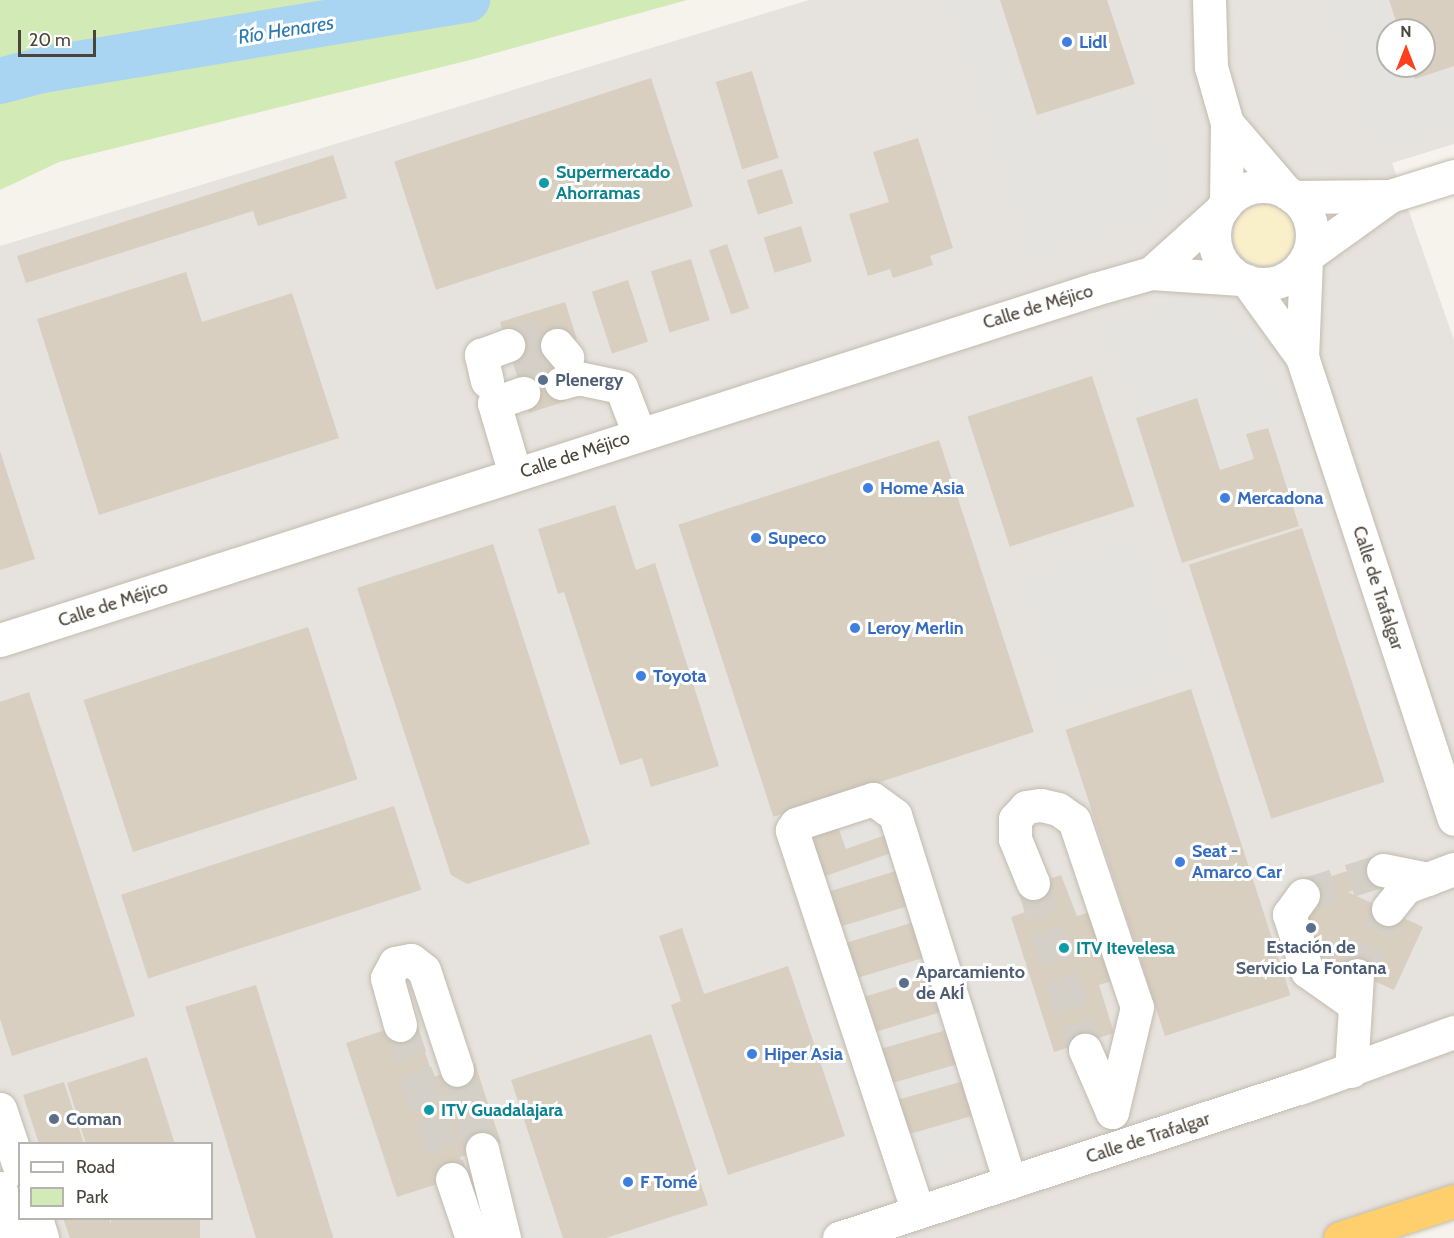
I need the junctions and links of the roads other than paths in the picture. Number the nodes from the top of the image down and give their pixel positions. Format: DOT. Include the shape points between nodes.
graph roads {
  1 [pos="1209,0"];
  2 [pos="1227,123"];
  3 [pos="1454,177"];
  4 [pos="1290,195"];
  5 [pos="1390,196"];
  6 [pos="1224,206"];
  7 [pos="1307,257"];
  8 [pos="1151,273"];
  9 [pos="1244,280"];
  10 [pos="1302,357"];
  11 [pos="563,365"];
  12 [pos="506,379"];
  13 [pos="639,434"];
  14 [pos="515,474"];
  15 [pos="0,640"];
  16 [pos="1454,819"];
  17 [pos="1383,870"];
  18 [pos="1441,874"];
  19 [pos="1033,883"];
  20 [pos="1303,895"];
  21 [pos="1388,909"];
  22 [pos="400,1025"];
  23 [pos="1454,1032"];
  24 [pos="1085,1050"];
  25 [pos="457,1070"];
  26 [pos="1352,1071"];
  27 [pos="0,1109"];
  28 [pos="1112,1112"];
  29 [pos="1115,1148"];
  30 [pos="482,1149"];
  31 [pos="18,1163"];
  32 [pos="452,1179"];
  33 [pos="1010,1182"];
  34 [pos="0,1188"];
  35 [pos="1454,1201"];
  36 [pos="918,1212"];
  37 [pos="37,1220"];
  38 [pos="16,1238"];
  39 [pos="42,1238"];
  40 [pos="472,1238"];
  41 [pos="504,1238"];
  42 [pos="839,1238"];
  43 [pos="1340,1238"];
  1 -- 2 [label="street" via="1211,67"];
  2 -- 4 [label="street"];
  2 -- 6 [label="street"];
  3 -- 5 [label="street"];
  4 -- 5 [label="street"];
  4 -- 6 [label="street" via="1263,186 1247,189"];
  4 -- 7 [label="street" via="1311,223"];
  5 -- 7 [label="street"];
  6 -- 8 [label="street, Calle de Méjico"];
  6 -- 9 [label="street" via="1214,240 1227,269"];
  7 -- 9 [label="street" via="1287,278 1272,284"];
  7 -- 10 [label="street, Calle de Trafalgar"];
  8 -- 9 [label="street, Calle de Méjico"];
  8 -- 13 [label="street, Calle de Méjico"];
  9 -- 10 [label="street, Calle de Trafalgar"];
  10 -- 16 [label="street, Calle de Trafalgar"];
  11 -- 13 [label="street" via="621,387"];
  12 -- 14 [label="street"];
  13 -- 14 [label="street, Calle de Méjico"];
  14 -- 15 [label="street, Calle de Méjico"];
  17 -- 18 [label="street"];
  18 -- 21 [label="street" via="1406,887"];
  19 -- 28 [label="street" via="1016,839 1016,819 1026,807 1041,805 1058,809 1074,820 1137,1007"];
  20 -- 26 [label="street" via="1289,914 1307,971 1356,990"];
  22 -- 25 [label="street" via="387,978 395,963 411,960 424,970"];
  23 -- 26 [label="street, Calle de Trafalgar"];
  24 -- 28 [label="street"];
  26 -- 29 [label="street, Calle de Trafalgar"];
  27 -- 31 [label="street"];
  28 -- 29 [label="street"];
  29 -- 33 [label="street, Calle de Trafalgar"];
  30 -- 41 [label="street"];
  32 -- 40 [label="street"];
  33 -- 36 [label="street, Calle de Trafalgar"];
  33 -- 36 [label="street" via="896,815 873,799 796,824 792,830"];
  34 -- 38 [label="street"];
  35 -- 43 [label="highway"];
  36 -- 42 [label="street, Calle de Trafalgar"];
  37 -- 39 [label="street"];
}
